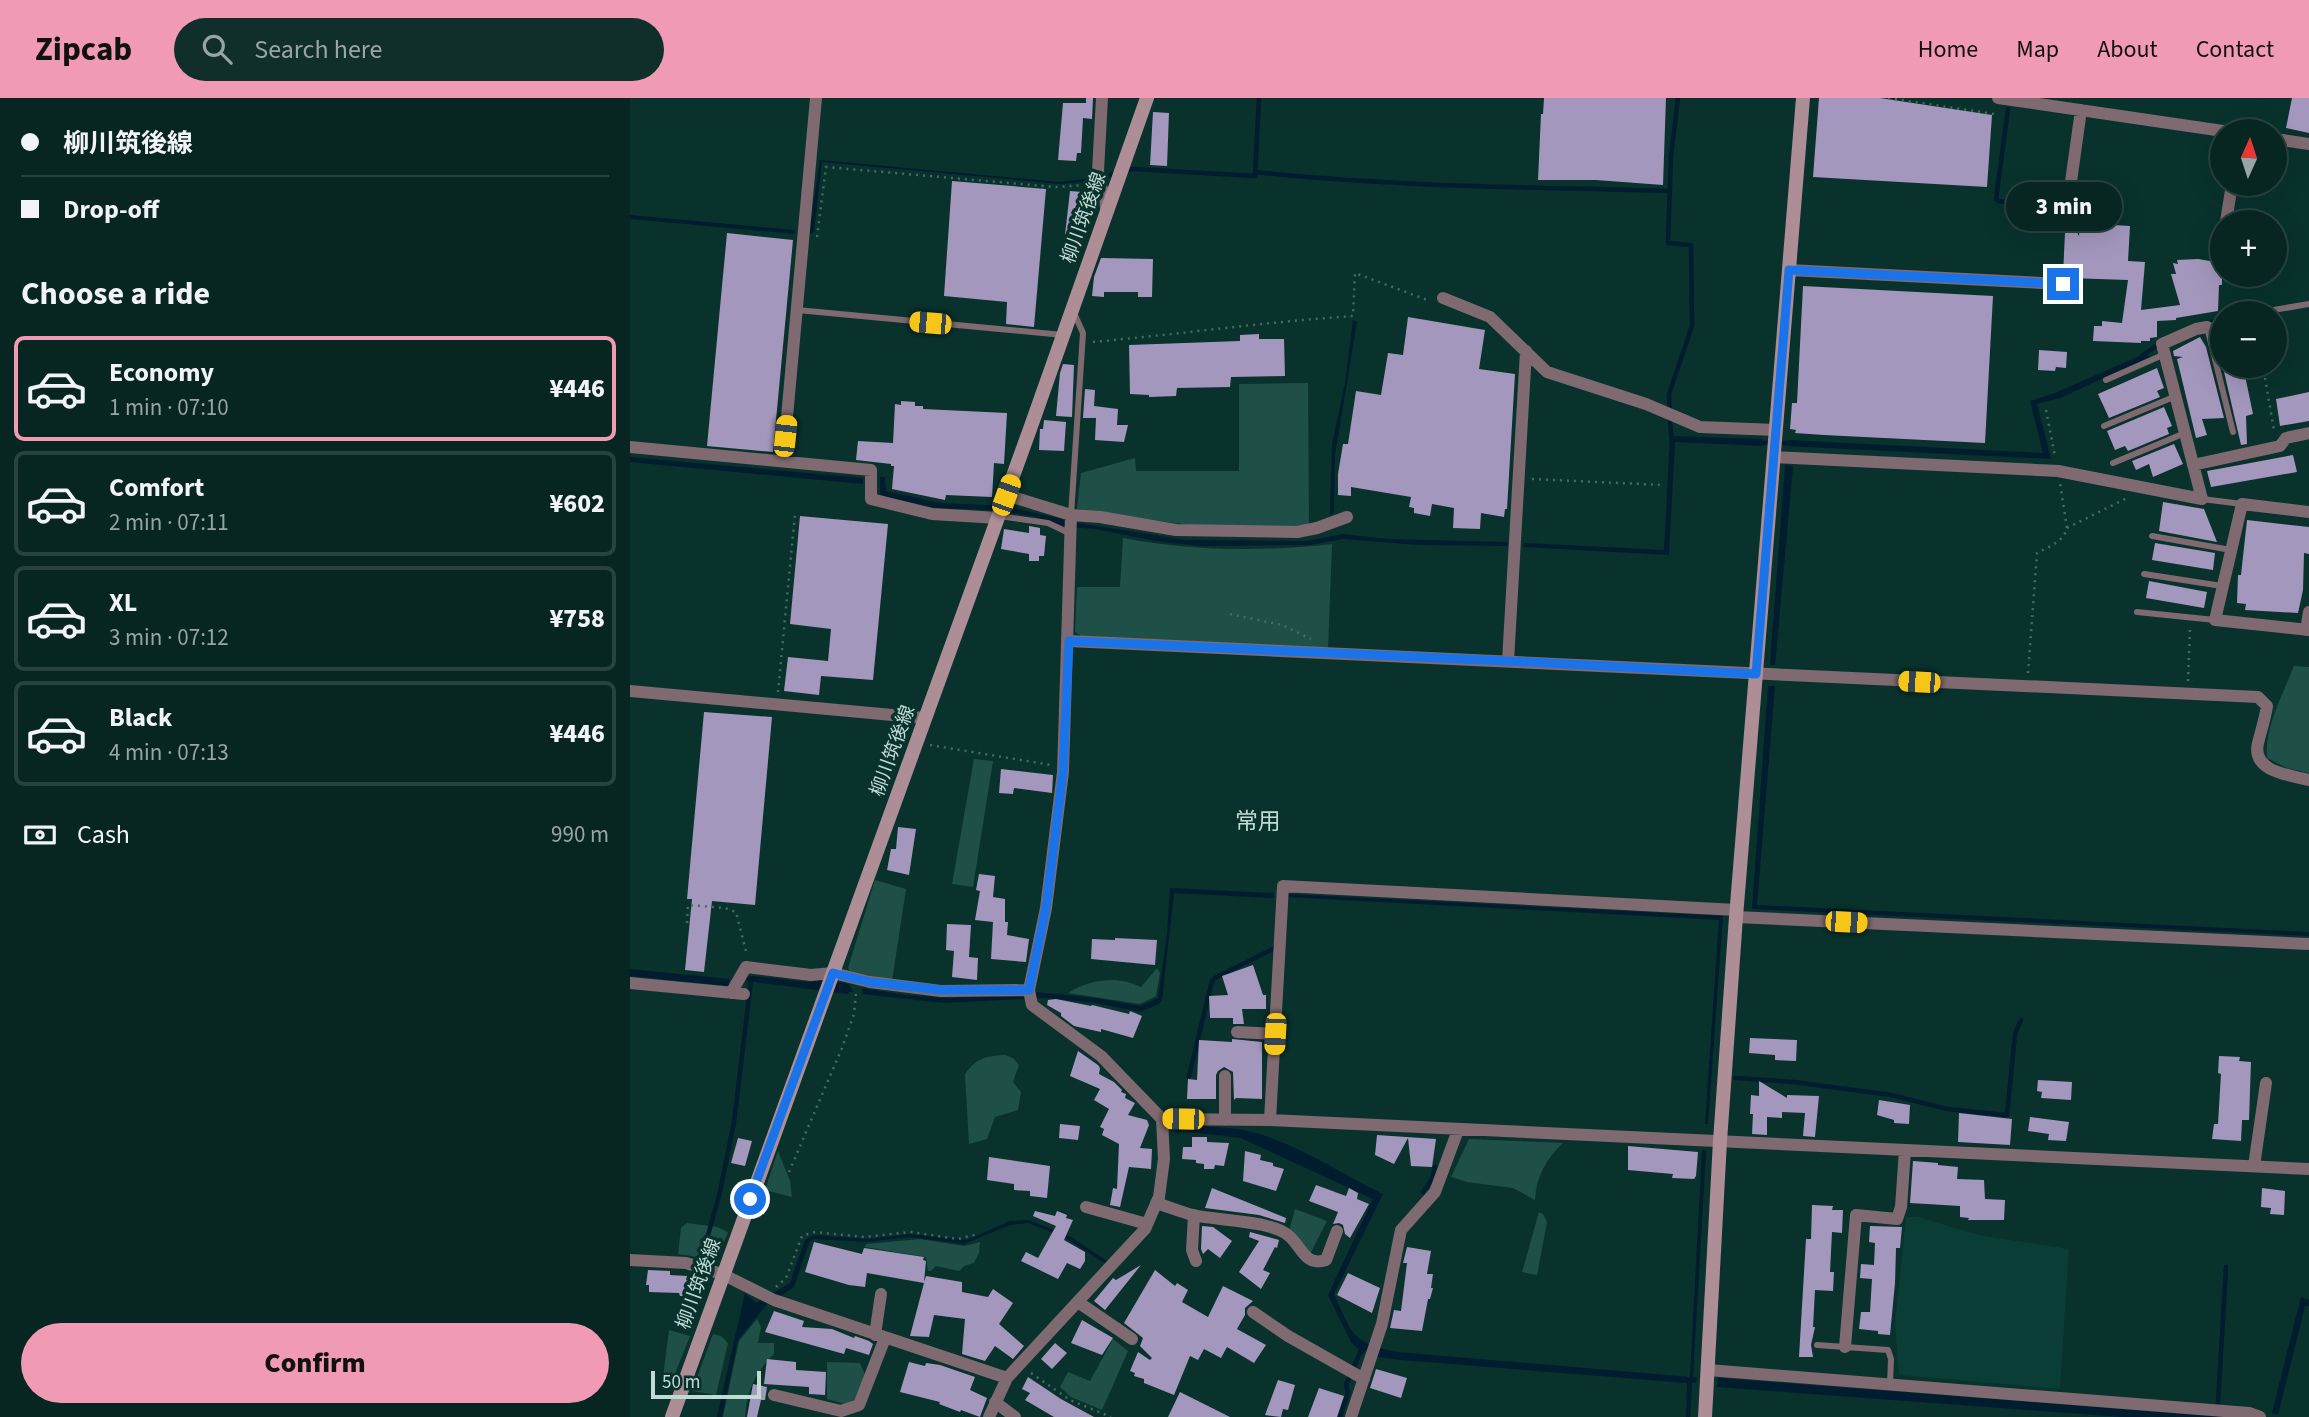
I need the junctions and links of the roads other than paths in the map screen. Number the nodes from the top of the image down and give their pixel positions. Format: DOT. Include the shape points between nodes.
graph roads {
  1 [pos="816,98"];
  2 [pos="1102,98"];
  3 [pos="1147,98"];
  4 [pos="1802,98"];
  5 [pos="1998,98"];
  6 [pos="2081,110"];
  7 [pos="2210,129"];
  8 [pos="2287,141"];
  9 [pos="2309,144"];
  10 [pos="2068,203"];
  11 [pos="1107,212"];
  12 [pos="1789,270"];
  13 [pos="2063,284"];
  14 [pos="1446,299"];
  15 [pos="2309,304"];
  16 [pos="1072,308"];
  17 [pos="2287,308"];
  18 [pos="797,310"];
  19 [pos="2210,326"];
  20 [pos="2207,327"];
  21 [pos="1062,335"];
  22 [pos="1526,351"];
  23 [pos="2165,354"];
  24 [pos="2106,380"];
  25 [pos="2176,396"];
  26 [pos="2105,426"];
  27 [pos="1776,430"];
  28 [pos="2233,432"];
  29 [pos="2185,433"];
  30 [pos="2309,433"];
  31 [pos="630,447"];
  32 [pos="1774,457"];
  33 [pos="783,461"];
  34 [pos="2113,463"];
  35 [pos="2193,464"];
  36 [pos="1006,495"];
  37 [pos="2202,499"];
  38 [pos="2242,504"];
  39 [pos="2309,512"];
  40 [pos="1072,515"];
  41 [pos="998,517"];
  42 [pos="1347,517"];
  43 [pos="1070,534"];
  44 [pos="2152,536"];
  45 [pos="2231,550"];
  46 [pos="2144,574"];
  47 [pos="2223,586"];
  48 [pos="2137,612"];
  49 [pos="2309,612"];
  50 [pos="2215,620"];
  51 [pos="2308,630"];
  52 [pos="1069,641"];
  53 [pos="1508,661"];
  54 [pos="1756,674"];
  55 [pos="630,691"];
  56 [pos="925,718"];
  57 [pos="2309,780"];
  58 [pos="1737,913"];
  59 [pos="2309,944"];
  60 [pos="833,973"];
  61 [pos="630,983"];
  62 [pos="1029,990"];
  63 [pos="1237,1032"];
  64 [pos="1275,1034"];
  65 [pos="1225,1076"];
  66 [pos="2266,1083"];
  67 [pos="1162,1118"];
  68 [pos="1225,1120"];
  69 [pos="1270,1120"];
  70 [pos="1458,1130"];
  71 [pos="1720,1141"];
  72 [pos="1905,1150"];
  73 [pos="2254,1166"];
  74 [pos="2309,1169"];
  75 [pos="1156,1203"];
  76 [pos="1086,1208"];
  77 [pos="1194,1215"];
  78 [pos="1147,1224"];
  79 [pos="1337,1231"];
  80 [pos="630,1261"];
  81 [pos="1196,1261"];
  82 [pos="722,1274"];
  83 [pos="881,1294"];
  84 [pos="1078,1302"];
  85 [pos="1253,1312"];
  86 [pos="880,1337"];
  87 [pos="1132,1339"];
  88 [pos="1817,1345"];
  89 [pos="1845,1347"];
  90 [pos="1708,1370"];
  91 [pos="1007,1378"];
  92 [pos="1364,1379"];
  93 [pos="1890,1384"];
  94 [pos="774,1395"];
  95 [pos="995,1402"];
  96 [pos="672,1417"];
  97 [pos="989,1417"];
  98 [pos="1014,1417"];
  99 [pos="1351,1417"];
  100 [pos="1705,1417"];
  101 [pos="2260,1417"];
  1 -- 18 [label="street"];
  2 -- 11 [label="street" via="1098,171"];
  3 -- 11 [label="main road, 柳川筑後線"];
  4 -- 12 [label="main road"];
  5 -- 6 [label="street"];
  6 -- 7 [label="street"];
  6 -- 10 [label="street"];
  8 -- 9 [label="street"];
  11 -- 16 [label="main road, 柳川筑後線"];
  12 -- 13 [label="street"];
  12 -- 27 [label="main road"];
  14 -- 22 [label="street" via="1490,317"];
  15 -- 17 [label="lane"];
  16 -- 21 [label="main road, 柳川筑後線"];
  16 -- 40 [label="lane" via="1083,333"];
  18 -- 21 [label="lane"];
  18 -- 33 [label="street"];
  19 -- 20 [label="lane"];
  20 -- 23 [label="street" via="2162,344"];
  20 -- 28 [label="lane"];
  21 -- 36 [label="main road, 柳川筑後線"];
  22 -- 27 [label="street" via="1547,372 1700,427"];
  22 -- 53 [label="street"];
  23 -- 24 [label="lane"];
  23 -- 25 [label="street"];
  25 -- 26 [label="lane"];
  25 -- 29 [label="street"];
  27 -- 32 [label="main road"];
  29 -- 34 [label="lane"];
  29 -- 35 [label="street"];
  30 -- 35 [label="street" via="2286,438 2277,447"];
  31 -- 33 [label="street"];
  32 -- 37 [label="street" via="2058,471"];
  32 -- 54 [label="main road"];
  33 -- 41 [label="street" via="871,470 871,499 932,514"];
  35 -- 37 [label="street"];
  36 -- 40 [label="street"];
  36 -- 41 [label="main road, 柳川筑後線"];
  37 -- 38 [label="lane"];
  38 -- 39 [label="street"];
  38 -- 45 [label="street"];
  40 -- 42 [label="street" via="1175,530 1249,532 1297,532"];
  40 -- 43 [label="street"];
  41 -- 43 [label="lane" via="1048,523"];
  41 -- 56 [label="main road, 柳川筑後線"];
  43 -- 52 [label="street"];
  44 -- 45 [label="lane"];
  45 -- 47 [label="street"];
  46 -- 47 [label="lane"];
  47 -- 50 [label="street"];
  48 -- 50 [label="lane"];
  49 -- 51 [label="street"];
  50 -- 51 [label="street"];
  52 -- 53 [label="street"];
  52 -- 62 [label="street" via="1063,768 1046,908"];
  53 -- 54 [label="street"];
  54 -- 57 [label="street" via="2258,697 2267,706 2257,747 2259,760 2269,769"];
  54 -- 58 [label="main road"];
  55 -- 56 [label="street"];
  56 -- 60 [label="main road, 柳川筑後線"];
  58 -- 59 [label="street"];
  58 -- 64 [label="street" via="1283,886"];
  58 -- 71 [label="main road"];
  60 -- 61 [label="street" via="811,975 746,967 738,993"];
  60 -- 62 [label="street" via="941,990"];
  60 -- 82 [label="main road, 柳川筑後線"];
  62 -- 67 [label="street" via="1032,1004 1101,1056"];
  63 -- 64 [label="street"];
  64 -- 69 [label="street"];
  65 -- 68 [label="street"];
  66 -- 73 [label="street"];
  67 -- 68 [label="street"];
  67 -- 75 [label="street" via="1164,1160"];
  68 -- 69 [label="street"];
  69 -- 70 [label="street"];
  70 -- 71 [label="street"];
  70 -- 92 [label="street" via="1435,1192 1401,1230 1382,1324"];
  71 -- 72 [label="street"];
  71 -- 90 [label="main road"];
  72 -- 73 [label="street"];
  72 -- 89 [label="street" via="1897,1219 1856,1215"];
  73 -- 74 [label="street"];
  75 -- 77 [label="street"];
  75 -- 78 [label="street"];
  76 -- 78 [label="street"];
  77 -- 79 [label="street" via="1259,1223 1287,1234 1308,1260 1318,1262 1326,1260"];
  77 -- 81 [label="street" via="1192,1250"];
  78 -- 84 [label="street"];
  80 -- 82 [label="street" via="685,1263"];
  82 -- 86 [label="street" via="765,1296"];
  82 -- 96 [label="main road, 柳川筑後線"];
  83 -- 86 [label="street"];
  84 -- 87 [label="street"];
  84 -- 91 [label="street"];
  85 -- 92 [label="street"];
  86 -- 91 [label="street"];
  86 -- 94 [label="street" via="859,1405 841,1411"];
  88 -- 89 [label="lane"];
  89 -- 93 [label="lane" via="1888,1350"];
  90 -- 93 [label="street"];
  90 -- 100 [label="main road"];
  91 -- 95 [label="street"];
  92 -- 99 [label="street"];
  93 -- 101 [label="street"];
  95 -- 97 [label="street"];
  95 -- 98 [label="street"];
}
